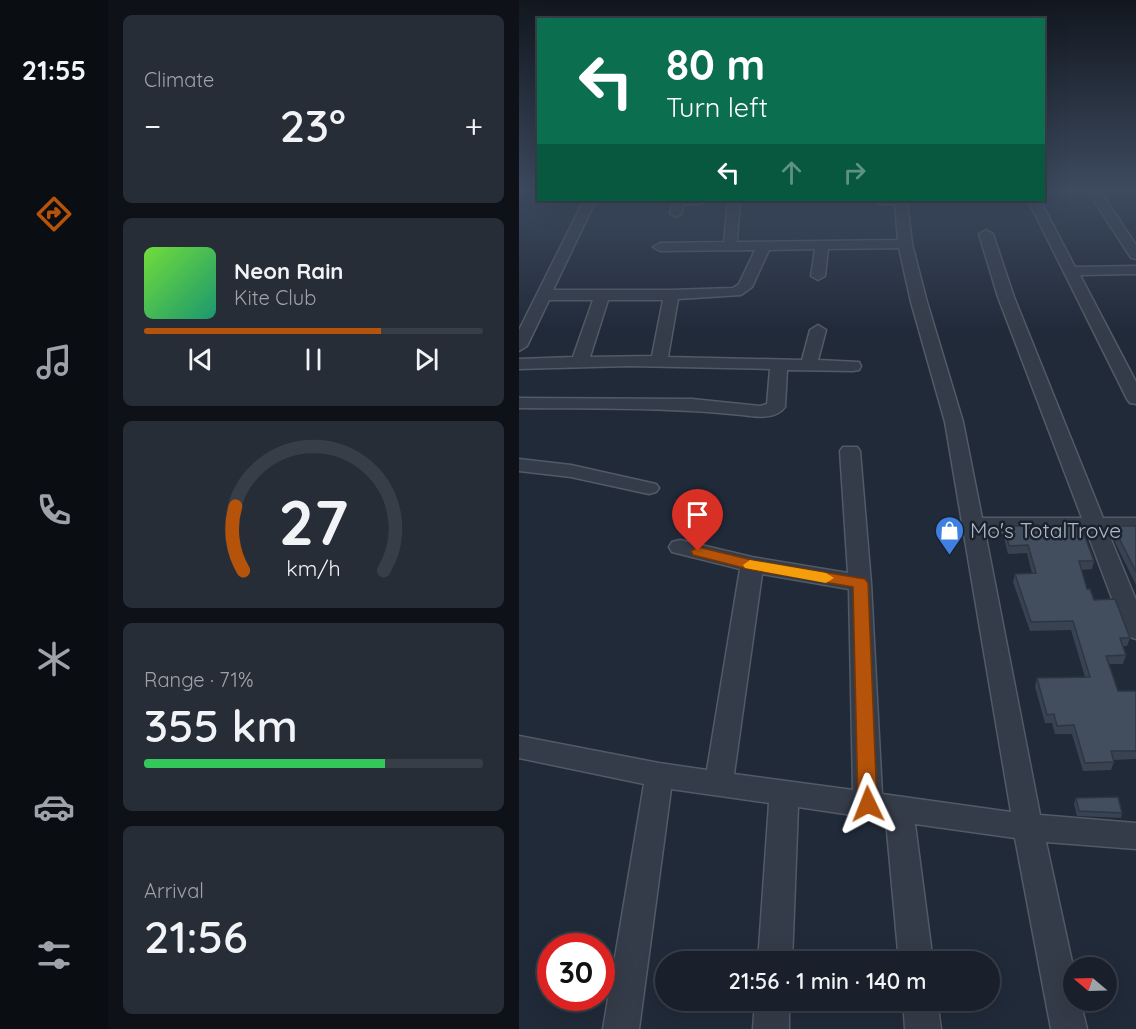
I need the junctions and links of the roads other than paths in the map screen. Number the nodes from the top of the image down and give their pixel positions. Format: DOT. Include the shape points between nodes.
graph roads {
  1 [pos="573,236"];
  2 [pos="731,236"];
  3 [pos="904,236"];
  4 [pos="987,236"];
  5 [pos="1052,236"];
  6 [pos="1124,236"];
  7 [pos="905,244"];
  8 [pos="822,245"];
  9 [pos="730,246"];
  10 [pos="764,246"];
  11 [pos="660,247"];
  12 [pos="1136,255"];
  13 [pos="1136,270"];
  14 [pos="1069,271"];
  15 [pos="818,276"];
  16 [pos="602,294"];
  17 [pos="544,295"];
  18 [pos="671,295"];
  19 [pos="519,309"];
  20 [pos="537,310"];
  21 [pos="818,330"];
  22 [pos="519,346"];
  23 [pos="580,362"];
  24 [pos="659,362"];
  25 [pos="519,364"];
  26 [pos="779,364"];
  27 [pos="809,364"];
  28 [pos="853,366"];
  29 [pos="1136,399"];
  30 [pos="519,403"];
  31 [pos="850,451"];
  32 [pos="519,465"];
  33 [pos="649,488"];
  34 [pos="973,525"];
  35 [pos="1095,525"];
  36 [pos="1136,525"];
  37 [pos="680,547"];
  38 [pos="752,565"];
  39 [pos="860,583"];
  40 [pos="1136,630"];
  41 [pos="519,747"];
  42 [pos="659,775"];
  43 [pos="719,783"];
  44 [pos="784,792"];
  45 [pos="868,804"];
  46 [pos="899,808"];
  47 [pos="1028,827"];
  48 [pos="1136,836"];
  49 [pos="776,951"];
  50 [pos="915,951"];
  51 [pos="772,1011"];
  52 [pos="921,1011"];
  53 [pos="621,1029"];
  54 [pos="771,1029"];
  55 [pos="923,1029"];
  56 [pos="1069,1029"];
  1 -- 17 [label="street"];
  2 -- 9 [label="street"];
  3 -- 7 [label="street"];
  4 -- 35 [label="street" via="1006,297"];
  5 -- 14 [label="street"];
  6 -- 12 [label="street"];
  7 -- 8 [label="street"];
  7 -- 34 [label="street" via="954,422"];
  8 -- 10 [label="street"];
  8 -- 15 [label="street"];
  9 -- 10 [label="street"];
  9 -- 11 [label="street"];
  10 -- 18 [label="street" via="745,287 736,292"];
  13 -- 14 [label="street"];
  14 -- 29 [label="street"];
  16 -- 17 [label="street"];
  16 -- 18 [label="street"];
  16 -- 23 [label="street"];
  17 -- 20 [label="street"];
  18 -- 24 [label="street"];
  19 -- 20 [label="street"];
  20 -- 22 [label="street"];
  21 -- 27 [label="street"];
  23 -- 24 [label="street"];
  23 -- 25 [label="street"];
  24 -- 26 [label="street"];
  26 -- 27 [label="street"];
  26 -- 30 [label="street" via="776,406 761,412 692,405"];
  27 -- 28 [label="street"];
  31 -- 39 [label="street"];
  32 -- 33 [label="street"];
  34 -- 35 [label="street"];
  34 -- 47 [label="street"];
  35 -- 36 [label="street"];
  35 -- 40 [label="street"];
  37 -- 38 [label="street"];
  38 -- 39 [label="street"];
  38 -- 43 [label="street"];
  39 -- 45 [label="street"];
  41 -- 42 [label="street"];
  42 -- 43 [label="street"];
  42 -- 53 [label="street"];
  43 -- 44 [label="street"];
  44 -- 45 [label="street"];
  44 -- 49 [label="street"];
  45 -- 46 [label="street"];
  46 -- 47 [label="street"];
  46 -- 50 [label="street"];
  47 -- 48 [label="street"];
  47 -- 56 [label="street"];
  51 -- 54 [label="street"];
  52 -- 55 [label="street"];
}
